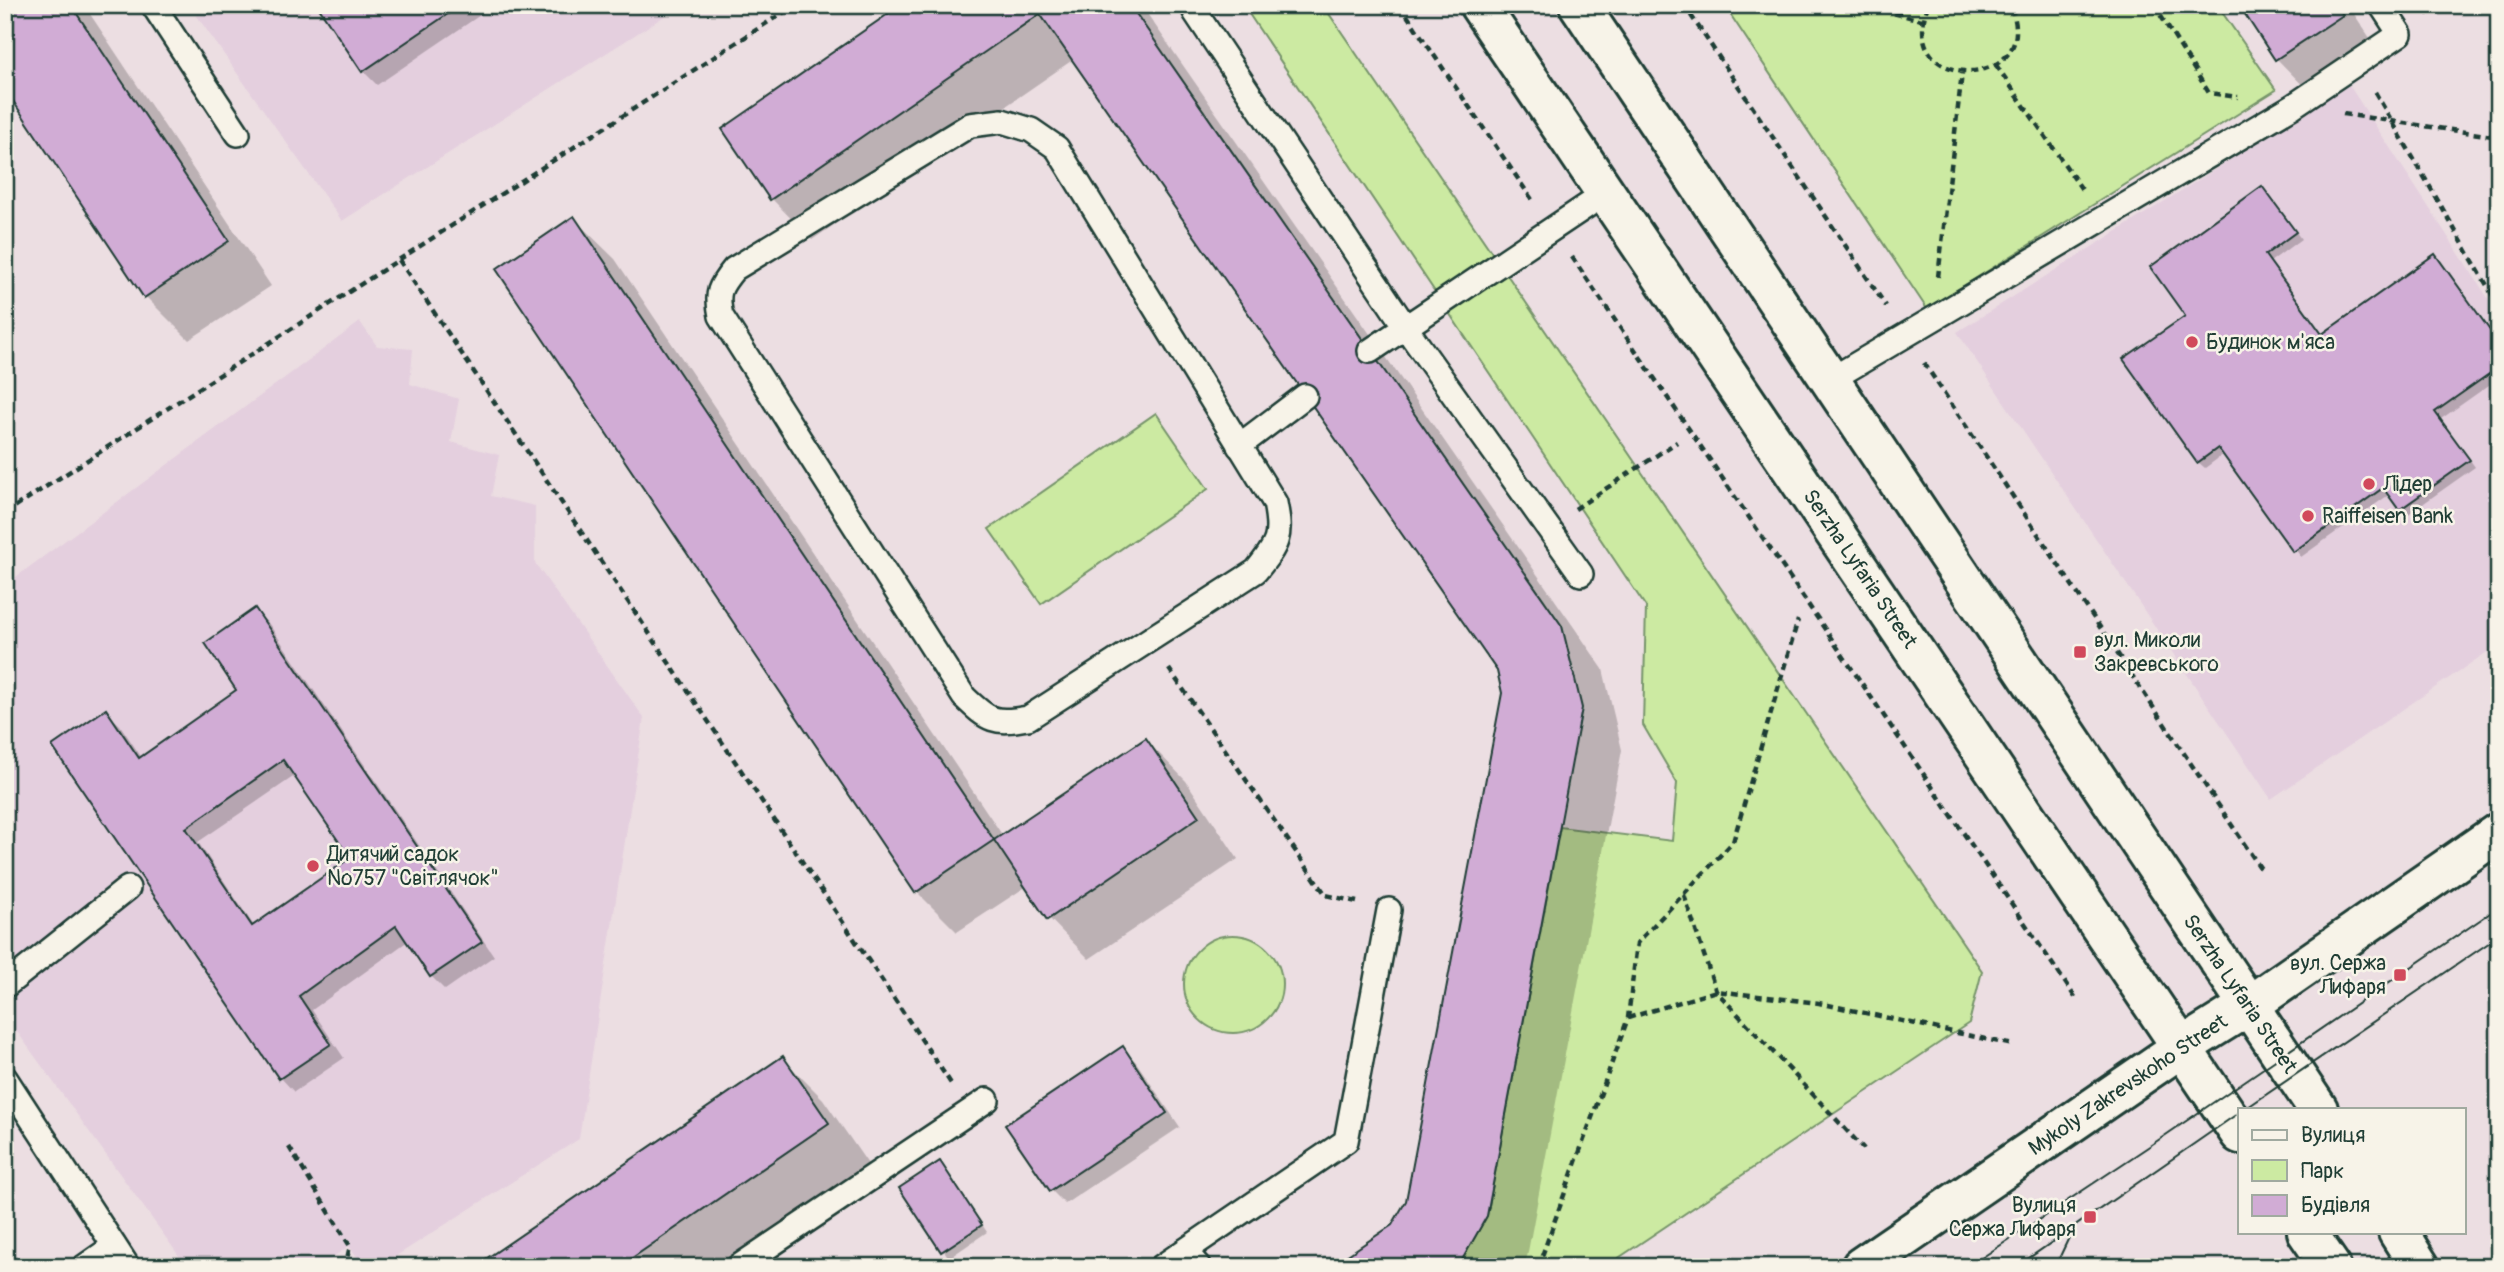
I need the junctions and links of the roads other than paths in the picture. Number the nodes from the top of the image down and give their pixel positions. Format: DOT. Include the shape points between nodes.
graph roads {
  1 [pos="153,5"];
  2 [pos="1479,5"];
  3 [pos="1578,5"];
  4 [pos="2381,5"];
  5 [pos="1195,12"];
  6 [pos="238,134"];
  7 [pos="1606,193"];
  8 [pos="1406,328"];
  9 [pos="1370,351"];
  10 [pos="1830,380"];
  11 [pos="1305,396"];
  12 [pos="1239,446"];
  13 [pos="1581,574"];
  14 [pos="2499,832"];
  15 [pos="128,888"];
  16 [pos="1389,910"];
  17 [pos="5,986"];
  18 [pos="2248,1006"];
  19 [pos="2182,1047"];
  20 [pos="5,1078"];
  21 [pos="978,1106"];
  22 [pos="2317,1108"];
  23 [pos="2238,1131"];
  24 [pos="2308,1234"];
  25 [pos="2399,1234"];
  26 [pos="114,1245"];
  27 [pos="1192,1259"];
  28 [pos="84,1267"];
  29 [pos="128,1267"];
  30 [pos="738,1267"];
  31 [pos="1161,1267"];
  32 [pos="1861,1267"];
  33 [pos="2331,1267"];
  34 [pos="2420,1267"];
  1 -- 6 [label="lane"];
  2 -- 7 [label="street, Serzha Lyfaria Street"];
  3 -- 10 [label="street, Serzha Lyfaria Street"];
  4 -- 10 [label="lane" via="2400,34 2293,106"];
  5 -- 8 [label="lane"];
  7 -- 8 [label="lane"];
  7 -- 19 [label="street, Serzha Lyfaria Street"];
  8 -- 9 [label="lane"];
  8 -- 13 [label="lane"];
  10 -- 18 [label="street, Serzha Lyfaria Street"];
  11 -- 12 [label="lane"];
  12 -- 12 [label="lane" via="1057,148 1031,130 1002,121 970,125 734,269 717,298 721,316 964,697 983,716 1004,722 1028,718 1256,571 1273,550 1280,527 1275,503"];
  14 -- 18 [label="street, Mykoly Zakrevskoho Street"];
  15 -- 17 [label="lane"];
  16 -- 27 [label="lane" via="1346,1141"];
  18 -- 19 [label="street, Mykoly Zakrevskoho Street"];
  18 -- 22 [label="street, Serzha Lyfaria Street"];
  19 -- 23 [label="street, Serzha Lyfaria Street"];
  19 -- 32 [label="street, Mykoly Zakrevskoho Street"];
  20 -- 26 [label="lane"];
  21 -- 30 [label="lane"];
  24 -- 33 [label="street"];
  25 -- 34 [label="street"];
  26 -- 28 [label="lane"];
  26 -- 29 [label="lane"];
  27 -- 31 [label="lane"];
}
